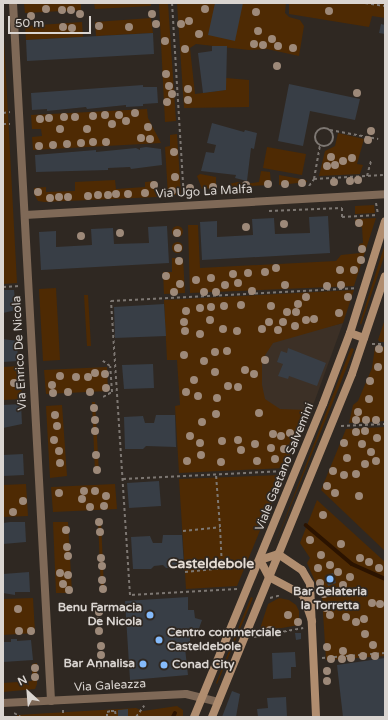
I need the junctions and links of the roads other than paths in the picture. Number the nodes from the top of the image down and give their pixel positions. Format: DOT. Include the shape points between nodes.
graph roads {
  1 [pos="13,3"];
  2 [pos="385,194"];
  3 [pos="25,215"];
  4 [pos="385,221"];
  5 [pos="385,276"];
  6 [pos="350,333"];
  7 [pos="364,338"];
  8 [pos="278,554"];
  9 [pos="260,560"];
  10 [pos="269,577"];
  11 [pos="308,622"];
  12 [pos="203,696"];
  13 [pos="51,701"];
  14 [pos="218,702"];
  15 [pos="3,703"];
  16 [pos="194,717"];
  17 [pos="212,717"];
  18 [pos="316,717"];
  1 -- 3 [label="street, Via Enrico De Nicola"];
  2 -- 3 [label="street, Via Ugo La Malfa"];
  3 -- 13 [label="street, Via Enrico De Nicola"];
  4 -- 6 [label="main road, Viale Gaetano Salvemini"];
  5 -- 7 [label="main road"];
  6 -- 7 [label="main road"];
  6 -- 9 [label="main road, Viale Gaetano Salvemini"];
  7 -- 8 [label="main road"];
  8 -- 9 [label="main road"];
  8 -- 10 [label="main road"];
  8 -- 11 [label="main road" via="299,568 308,578 312,594"];
  9 -- 10 [label="main road"];
  9 -- 12 [label="main road, Viale Gaetano Salvemini"];
  10 -- 11 [label="main road" via="303,595"];
  10 -- 14 [label="main road"];
  11 -- 18 [label="main road"];
  12 -- 13 [label="street, Via Galeazza" via="186,694"];
  12 -- 14 [label="street, Via Galeazza"];
  12 -- 16 [label="main road, Viale Gaetano Salvemini"];
  13 -- 15 [label="street, Via Galeazza"];
  14 -- 17 [label="main road"];
}
